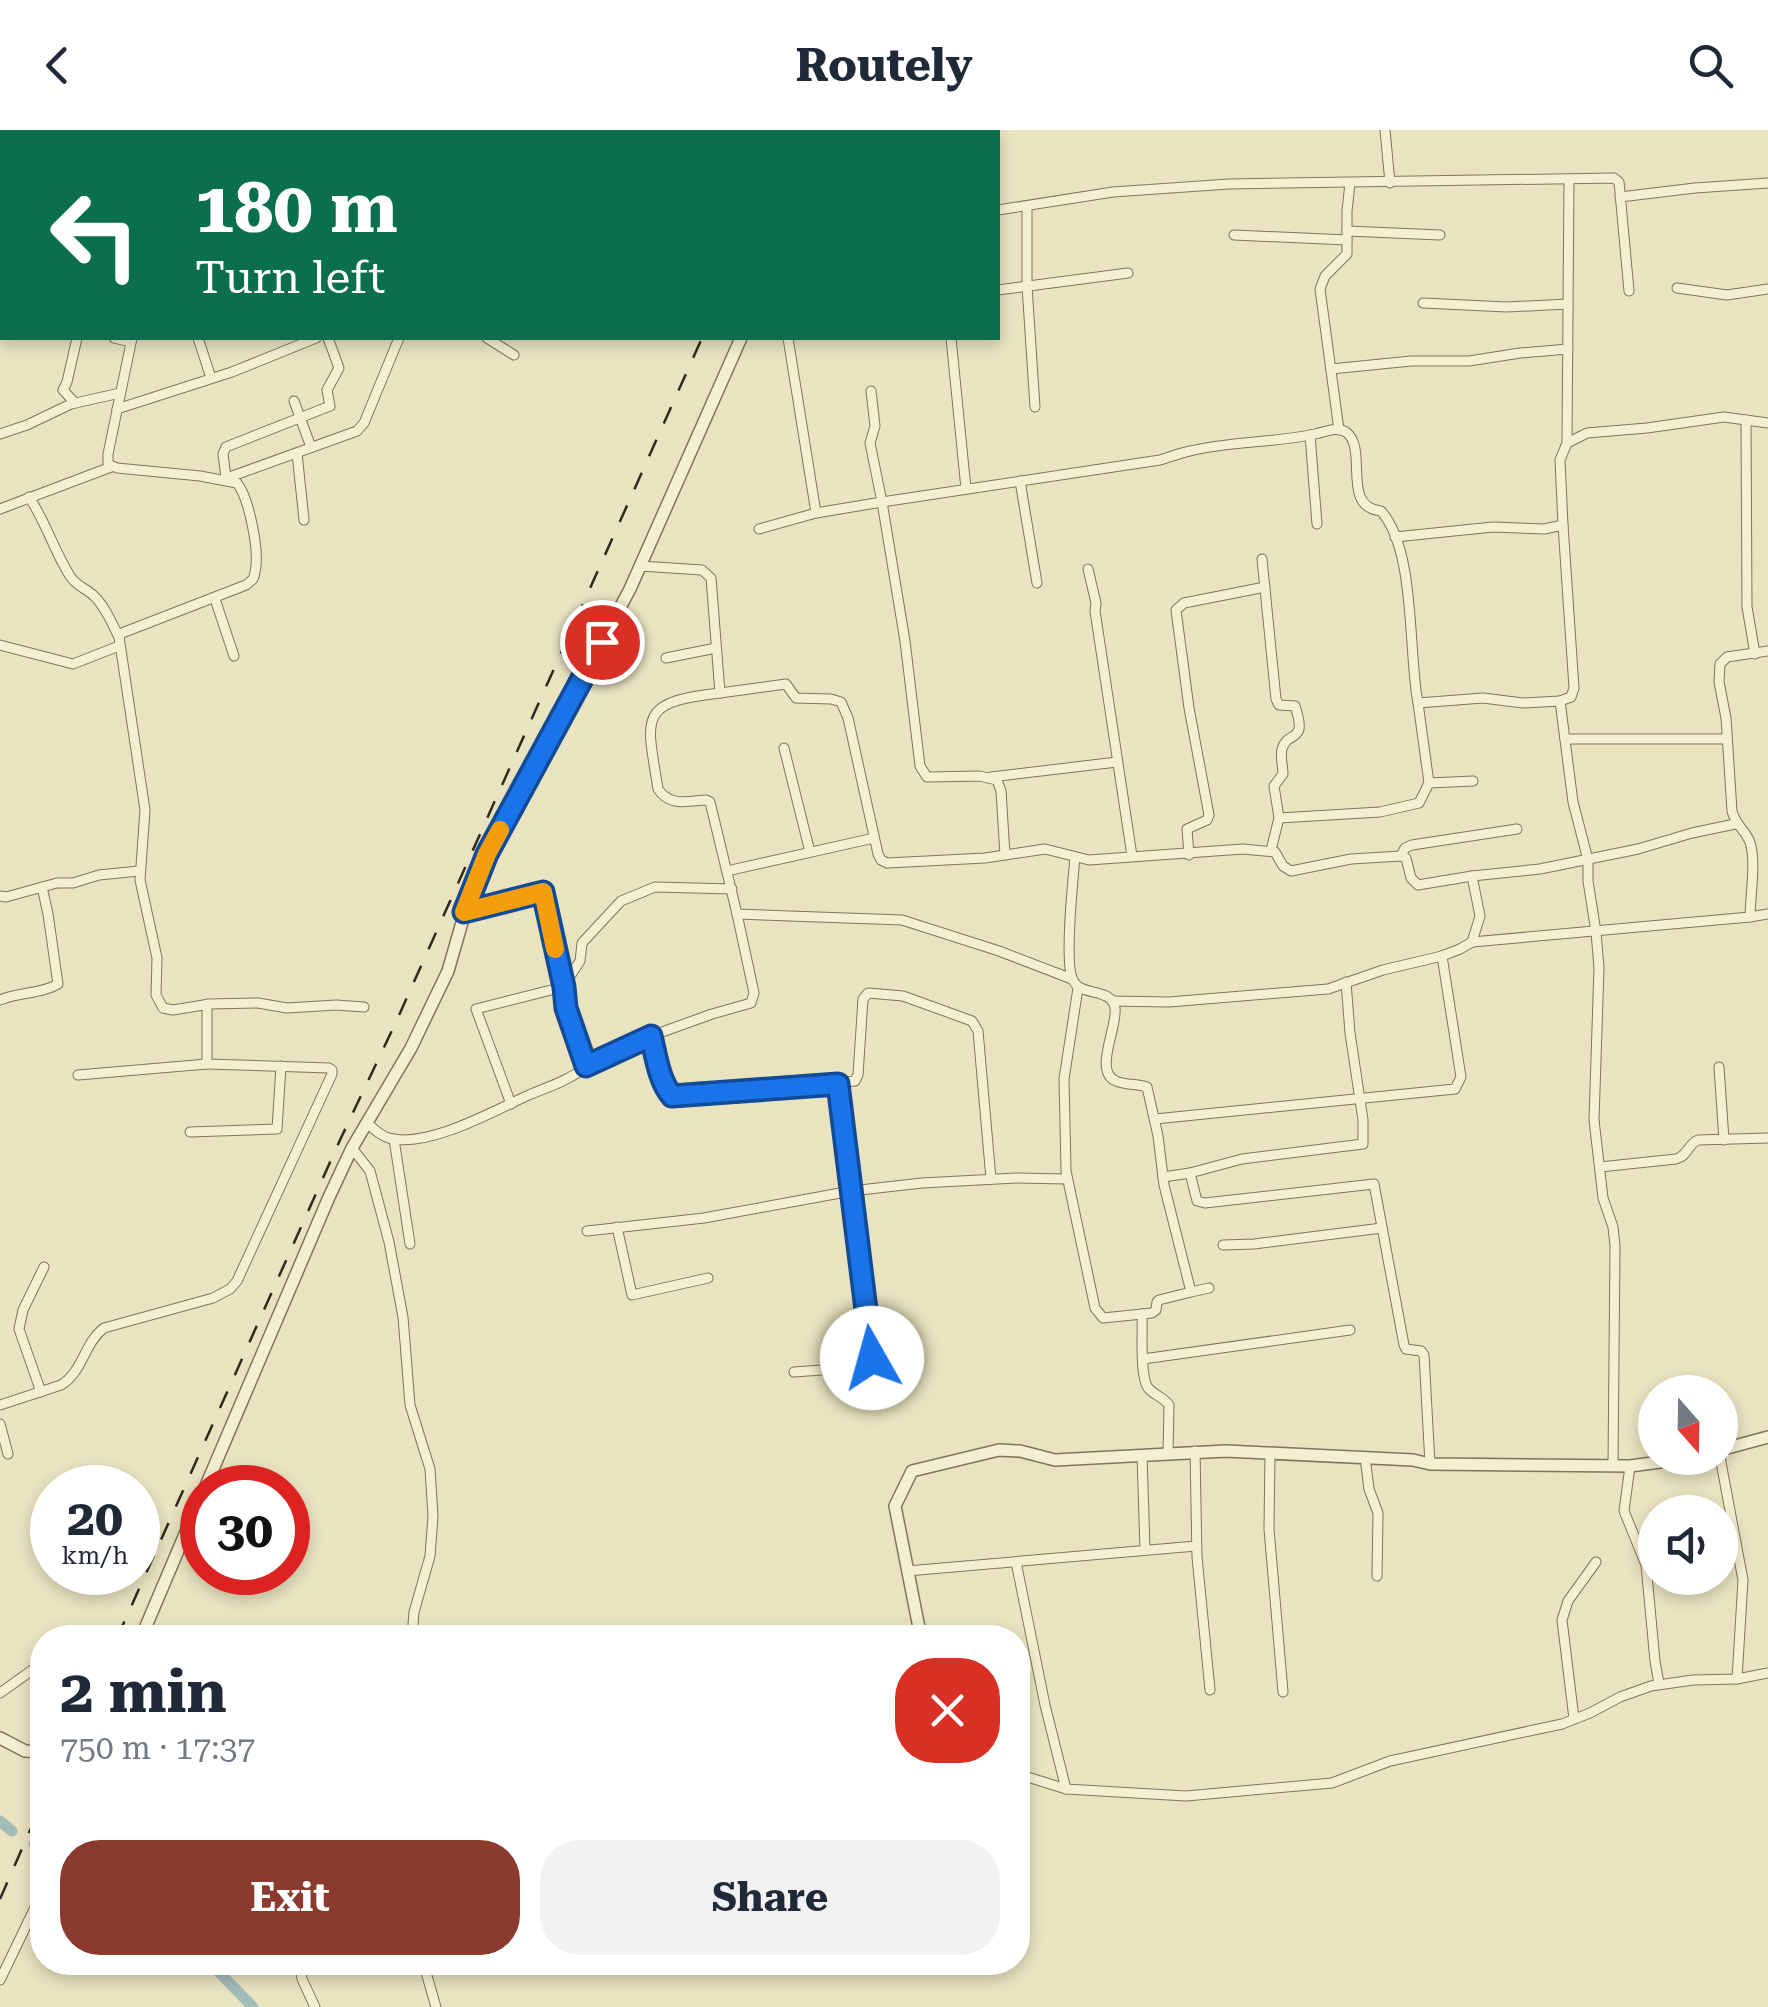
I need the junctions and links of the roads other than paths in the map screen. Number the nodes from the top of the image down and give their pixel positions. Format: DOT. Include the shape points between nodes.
graph roads {
  1 [pos="1385,130"];
  2 [pos="1569,178"];
  3 [pos="1390,182"];
  4 [pos="1350,183"];
  5 [pos="1768,184"];
  6 [pos="1620,197"];
  7 [pos="1027,207"];
  8 [pos="1000,210"];
  9 [pos="1440,235"];
  10 [pos="1234,236"];
  11 [pos="1347,236"];
  12 [pos="1128,273"];
  13 [pos="1027,286"];
  14 [pos="1677,288"];
  15 [pos="1768,288"];
  16 [pos="1000,290"];
  17 [pos="1629,291"];
  18 [pos="1423,304"];
  19 [pos="1568,304"];
  20 [pos="77,340"];
  21 [pos="131,340"];
  22 [pos="199,340"];
  23 [pos="311,340"];
  24 [pos="329,340"];
  25 [pos="398,340"];
  26 [pos="491,340"];
  27 [pos="740,340"];
  28 [pos="788,340"];
  29 [pos="952,340"];
  30 [pos="1568,350"];
  31 [pos="514,356"];
  32 [pos="1331,369"];
  33 [pos="212,378"];
  34 [pos="871,391"];
  35 [pos="120,393"];
  36 [pos="294,402"];
  37 [pos="74,403"];
  38 [pos="1036,407"];
  39 [pos="117,409"];
  40 [pos="299,419"];
  41 [pos="1746,420"];
  42 [pos="1768,424"];
  43 [pos="1339,430"];
  44 [pos="0,434"];
  45 [pos="1310,435"];
  46 [pos="1567,443"];
  47 [pos="310,448"];
  48 [pos="296,453"];
  49 [pos="111,467"];
  50 [pos="224,479"];
  51 [pos="1020,481"];
  52 [pos="966,489"];
  53 [pos="29,498"];
  54 [pos="882,502"];
  55 [pos="0,509"];
  56 [pos="816,514"];
  57 [pos="304,520"];
  58 [pos="1317,524"];
  59 [pos="1563,525"];
  60 [pos="759,528"];
  61 [pos="1395,536"];
  62 [pos="1262,559"];
  63 [pos="640,566"];
  64 [pos="1088,569"];
  65 [pos="1037,583"];
  66 [pos="1265,587"];
  67 [pos="214,599"];
  68 [pos="119,642"];
  69 [pos="0,646"];
  70 [pos="716,648"];
  71 [pos="1768,651"];
  72 [pos="1755,654"];
  73 [pos="234,656"];
  74 [pos="666,658"];
  75 [pos="720,693"];
  76 [pos="1560,701"];
  77 [pos="1418,703"];
  78 [pos="1566,739"];
  79 [pos="1727,739"];
  80 [pos="784,748"];
  81 [pos="1118,762"];
  82 [pos="988,778"];
  83 [pos="1473,781"];
  84 [pos="1429,783"];
  85 [pos="1279,818"];
  86 [pos="1735,824"];
  87 [pos="1517,829"];
  88 [pos="874,838"];
  89 [pos="1271,850"];
  90 [pos="810,852"];
  91 [pos="1005,854"];
  92 [pos="1189,854"];
  93 [pos="1075,856"];
  94 [pos="1132,856"];
  95 [pos="1402,856"];
  96 [pos="1588,860"];
  97 [pos="140,870"];
  98 [pos="727,871"];
  99 [pos="1472,876"];
  100 [pos="42,888"];
  101 [pos="732,889"];
  102 [pos="0,896"];
  103 [pos="464,912"];
  104 [pos="737,914"];
  105 [pos="1768,914"];
  106 [pos="1750,917"];
  107 [pos="1596,932"];
  108 [pos="1472,942"];
  109 [pos="1442,956"];
  110 [pos="1346,982"];
  111 [pos="1075,984"];
  112 [pos="564,987"];
  113 [pos="0,1000"];
  114 [pos="1112,1001"];
  115 [pos="207,1004"];
  116 [pos="364,1007"];
  117 [pos="651,1036"];
  118 [pos="207,1064"];
  119 [pos="280,1066"];
  120 [pos="586,1066"];
  121 [pos="1720,1067"];
  122 [pos="78,1075"];
  123 [pos="838,1084"];
  124 [pos="1360,1097"];
  125 [pos="510,1104"];
  126 [pos="1155,1119"];
  127 [pos="367,1123"];
  128 [pos="190,1132"];
  129 [pos="1768,1138"];
  130 [pos="394,1139"];
  131 [pos="1724,1140"];
  132 [pos="352,1148"];
  133 [pos="1600,1167"];
  134 [pos="1190,1173"];
  135 [pos="1163,1177"];
  136 [pos="991,1178"];
  137 [pos="1067,1178"];
  138 [pos="851,1191"];
  139 [pos="617,1227"];
  140 [pos="1382,1228"];
  141 [pos="586,1230"];
  142 [pos="410,1244"];
  143 [pos="1223,1245"];
  144 [pos="44,1267"];
  145 [pos="708,1278"];
  146 [pos="1209,1288"];
  147 [pos="1191,1292"];
  148 [pos="1142,1314"];
  149 [pos="1350,1330"];
  150 [pos="1144,1359"];
  151 [pos="794,1372"];
  152 [pos="41,1392"];
  153 [pos="0,1405"];
  154 [pos="0,1424"];
  155 [pos="1768,1437"];
  156 [pos="1738,1447"];
  157 [pos="1195,1452"];
  158 [pos="1270,1452"];
  159 [pos="8,1454"];
  160 [pos="1168,1454"];
  161 [pos="1142,1455"];
  162 [pos="1365,1457"];
  163 [pos="1430,1464"];
  164 [pos="215,1465"];
  165 [pos="1638,1465"];
  166 [pos="1614,1466"];
  167 [pos="1630,1466"];
  168 [pos="1724,1475"];
  169 [pos="1196,1546"];
  170 [pos="180,1547"];
  171 [pos="1145,1550"];
  172 [pos="1016,1562"];
  173 [pos="1596,1562"];
  174 [pos="906,1571"];
  175 [pos="1377,1576"];
  176 [pos="147,1625"];
  177 [pos="413,1625"];
  178 [pos="918,1625"];
  179 [pos="1029,1625"];
  180 [pos="1030,1631"];
  181 [pos="30,1672"];
  182 [pos="1768,1673"];
  183 [pos="1737,1680"];
  184 [pos="1659,1684"];
  185 [pos="1210,1690"];
  186 [pos="1282,1692"];
  187 [pos="0,1693"];
  188 [pos="1574,1719"];
  189 [pos="0,1738"];
  190 [pos="30,1751"];
  191 [pos="1030,1778"];
  192 [pos="1066,1789"];
  193 [pos="30,1918"];
  194 [pos="301,1975"];
  195 [pos="427,1975"];
  196 [pos="0,1980"];
  197 [pos="314,2007"];
  198 [pos="436,2007"];
  1 -- 3 [label="street"];
  2 -- 3 [label="street"];
  2 -- 6 [label="street" via="1617,179"];
  2 -- 19 [label="street"];
  3 -- 4 [label="street"];
  4 -- 7 [label="street" via="1113,192"];
  4 -- 11 [label="street"];
  5 -- 6 [label="street"];
  6 -- 17 [label="street"];
  7 -- 8 [label="street"];
  7 -- 13 [label="street"];
  9 -- 11 [label="street"];
  10 -- 11 [label="street"];
  11 -- 32 [label="street" via="1345,258 1320,289"];
  12 -- 13 [label="street"];
  13 -- 16 [label="street"];
  13 -- 38 [label="street"];
  14 -- 15 [label="street" via="1727,294"];
  18 -- 19 [label="street"];
  19 -- 30 [label="street"];
  20 -- 37 [label="street" via="63,388"];
  21 -- 35 [label="street"];
  22 -- 33 [label="street"];
  23 -- 33 [label="street"];
  24 -- 40 [label="street" via="339,368 328,390 331,404"];
  25 -- 47 [label="street" via="364,424"];
  26 -- 31 [label="street"];
  27 -- 63 [label="street"];
  28 -- 56 [label="street"];
  29 -- 52 [label="street"];
  30 -- 32 [label="street"];
  30 -- 46 [label="street"];
  32 -- 43 [label="street"];
  33 -- 39 [label="street"];
  34 -- 54 [label="street" via="876,426 870,443"];
  35 -- 37 [label="street"];
  35 -- 39 [label="street"];
  36 -- 40 [label="street"];
  37 -- 44 [label="street"];
  39 -- 49 [label="street"];
  40 -- 47 [label="street"];
  40 -- 50 [label="street" via="226,447"];
  41 -- 42 [label="street"];
  41 -- 46 [label="street" via="1587,433"];
  41 -- 72 [label="street" via="1747,607"];
  43 -- 45 [label="street"];
  43 -- 61 [label="street" via="1350,438 1361,500 1388,519"];
  45 -- 51 [label="street"];
  45 -- 58 [label="street"];
  46 -- 59 [label="street" via="1560,460"];
  47 -- 48 [label="street"];
  48 -- 50 [label="street"];
  48 -- 57 [label="street"];
  49 -- 50 [label="street"];
  49 -- 53 [label="street"];
  50 -- 67 [label="street" via="242,489 256,563 252,580"];
  51 -- 52 [label="street"];
  51 -- 65 [label="street"];
  52 -- 54 [label="street"];
  53 -- 55 [label="street"];
  53 -- 68 [label="street" via="71,579 102,605"];
  54 -- 56 [label="street"];
  54 -- 82 [label="street" via="922,772"];
  56 -- 60 [label="street"];
  59 -- 61 [label="street"];
  59 -- 76 [label="street" via="1574,688"];
  61 -- 77 [label="street"];
  62 -- 66 [label="street"];
  63 -- 70 [label="street" via="708,574"];
  63 -- 103 [label="street" via="487,854"];
  64 -- 81 [label="street"];
  66 -- 85 [label="street" via="1276,699 1296,706 1300,729 1282,751 1282,774 1274,786"];
  66 -- 92 [label="street" via="1176,610 1209,815 1187,829"];
  67 -- 68 [label="street" via="122,634"];
  67 -- 73 [label="street"];
  68 -- 69 [label="street" via="73,664"];
  68 -- 97 [label="street" via="145,810"];
  70 -- 74 [label="street"];
  70 -- 75 [label="street"];
  71 -- 72 [label="street"];
  72 -- 79 [label="street" via="1720,664"];
  75 -- 88 [label="street" via="786,684 796,698 841,702"];
  75 -- 98 [label="street" via="664,706 649,729 658,790 672,802 710,802"];
  76 -- 77 [label="street"];
  76 -- 78 [label="street"];
  77 -- 84 [label="street"];
  78 -- 79 [label="street"];
  78 -- 96 [label="street"];
  79 -- 86 [label="street"];
  80 -- 90 [label="street"];
  81 -- 82 [label="street"];
  81 -- 94 [label="street"];
  82 -- 91 [label="street" via="1002,791"];
  83 -- 84 [label="street"];
  84 -- 85 [label="street" via="1419,804 1409,807"];
  85 -- 89 [label="street"];
  86 -- 96 [label="street"];
  86 -- 106 [label="street" via="1752,851"];
  87 -- 95 [label="street" via="1412,845"];
  88 -- 90 [label="street"];
  88 -- 91 [label="street" via="887,863"];
  89 -- 92 [label="street"];
  89 -- 95 [label="street" via="1291,871"];
  90 -- 98 [label="street"];
  91 -- 93 [label="street" via="1046,849"];
  92 -- 94 [label="street"];
  93 -- 94 [label="street"];
  93 -- 111 [label="street" via="1069,962"];
  95 -- 99 [label="street" via="1418,884"];
  96 -- 99 [label="street"];
  96 -- 107 [label="street"];
  97 -- 100 [label="street"];
  97 -- 115 [label="street" via="158,998 170,1010"];
  98 -- 101 [label="street"];
  99 -- 108 [label="street" via="1480,916"];
  100 -- 102 [label="street"];
  100 -- 113 [label="street" via="58,984"];
  101 -- 104 [label="street"];
  101 -- 112 [label="street" via="655,887 621,901 582,943"];
  103 -- 112 [label="street" via="543,892"];
  103 -- 127 [label="street" via="448,971"];
  104 -- 111 [label="street" via="902,920"];
  104 -- 117 [label="street" via="754,1000"];
  105 -- 106 [label="street"];
  106 -- 107 [label="street"];
  107 -- 108 [label="street"];
  107 -- 133 [label="street" via="1594,1120"];
  108 -- 109 [label="street"];
  109 -- 110 [label="street"];
  109 -- 124 [label="street" via="1461,1077 1455,1089"];
  110 -- 114 [label="street" via="1169,1002"];
  110 -- 124 [label="street"];
  111 -- 114 [label="street"];
  111 -- 137 [label="street" via="1064,1079"];
  112 -- 120 [label="street"];
  112 -- 125 [label="street" via="476,1009"];
  114 -- 126 [label="street" via="1109,1075 1147,1086"];
  115 -- 116 [label="street"];
  115 -- 118 [label="street"];
  117 -- 120 [label="street"];
  117 -- 123 [label="street" via="672,1096"];
  118 -- 119 [label="street"];
  118 -- 122 [label="street"];
  119 -- 128 [label="street" via="277,1130"];
  119 -- 152 [label="street" via="329,1068 332,1074 237,1281 214,1298 104,1328 68,1380"];
  120 -- 125 [label="street"];
  121 -- 131 [label="street"];
  123 -- 136 [label="street" via="858,1075 868,993 904,996 972,1021"];
  123 -- 138 [label="street"];
  124 -- 126 [label="street"];
  124 -- 134 [label="street" via="1363,1144 1242,1159"];
  125 -- 130 [label="street" via="444,1132"];
  126 -- 135 [label="street"];
  127 -- 130 [label="street"];
  127 -- 132 [label="street"];
  129 -- 131 [label="street"];
  130 -- 142 [label="street"];
  131 -- 133 [label="street" via="1693,1142 1676,1159"];
  132 -- 164 [label="street"];
  132 -- 177 [label="street" via="370,1172 390,1242 410,1406 430,1470 430,1556"];
  133 -- 166 [label="street" via="1615,1246"];
  134 -- 135 [label="street"];
  134 -- 140 [label="street" via="1196,1201 1205,1203 1374,1184"];
  135 -- 147 [label="street"];
  136 -- 137 [label="street"];
  136 -- 138 [label="street"];
  137 -- 148 [label="street" via="1098,1313"];
  138 -- 139 [label="street"];
  138 -- 151 [label="street" via="872,1358 862,1367"];
  139 -- 141 [label="street"];
  139 -- 145 [label="street" via="632,1295"];
  140 -- 143 [label="street"];
  140 -- 163 [label="street" via="1404,1345 1424,1355"];
  144 -- 152 [label="street" via="18,1329"];
  146 -- 147 [label="street"];
  147 -- 148 [label="street" via="1159,1300 1154,1312"];
  148 -- 150 [label="street"];
  149 -- 150 [label="street"];
  150 -- 160 [label="street" via="1146,1386 1169,1405"];
  152 -- 153 [label="street"];
  154 -- 159 [label="street"];
  155 -- 156 [label="street"];
  157 -- 158 [label="street"];
  157 -- 160 [label="street"];
  157 -- 169 [label="street"];
  158 -- 162 [label="street"];
  158 -- 186 [label="street"];
  160 -- 161 [label="street"];
  161 -- 171 [label="street"];
  161 -- 174 [label="street" via="1055,1460 1000,1450 912,1471 895,1506"];
  162 -- 163 [label="street"];
  162 -- 175 [label="street" via="1378,1513"];
  163 -- 166 [label="street"];
  165 -- 167 [label="street"];
  166 -- 167 [label="street"];
  167 -- 184 [label="street" via="1624,1511 1646,1566"];
  168 -- 183 [label="street" via="1742,1580"];
  169 -- 171 [label="street"];
  169 -- 185 [label="street"];
  170 -- 176 [label="street"];
  171 -- 172 [label="street"];
  172 -- 174 [label="street"];
  172 -- 179 [label="street"];
  173 -- 188 [label="street" via="1562,1620"];
  174 -- 178 [label="street"];
  180 -- 192 [label="street"];
  181 -- 187 [label="street"];
  182 -- 183 [label="street"];
  183 -- 184 [label="street"];
  184 -- 188 [label="street"];
  188 -- 192 [label="street" via="1390,1761 1332,1783 1186,1796"];
  189 -- 190 [label="street"];
  191 -- 192 [label="street"];
  193 -- 196 [label="street"];
  194 -- 197 [label="street"];
  195 -- 198 [label="street"];
}
